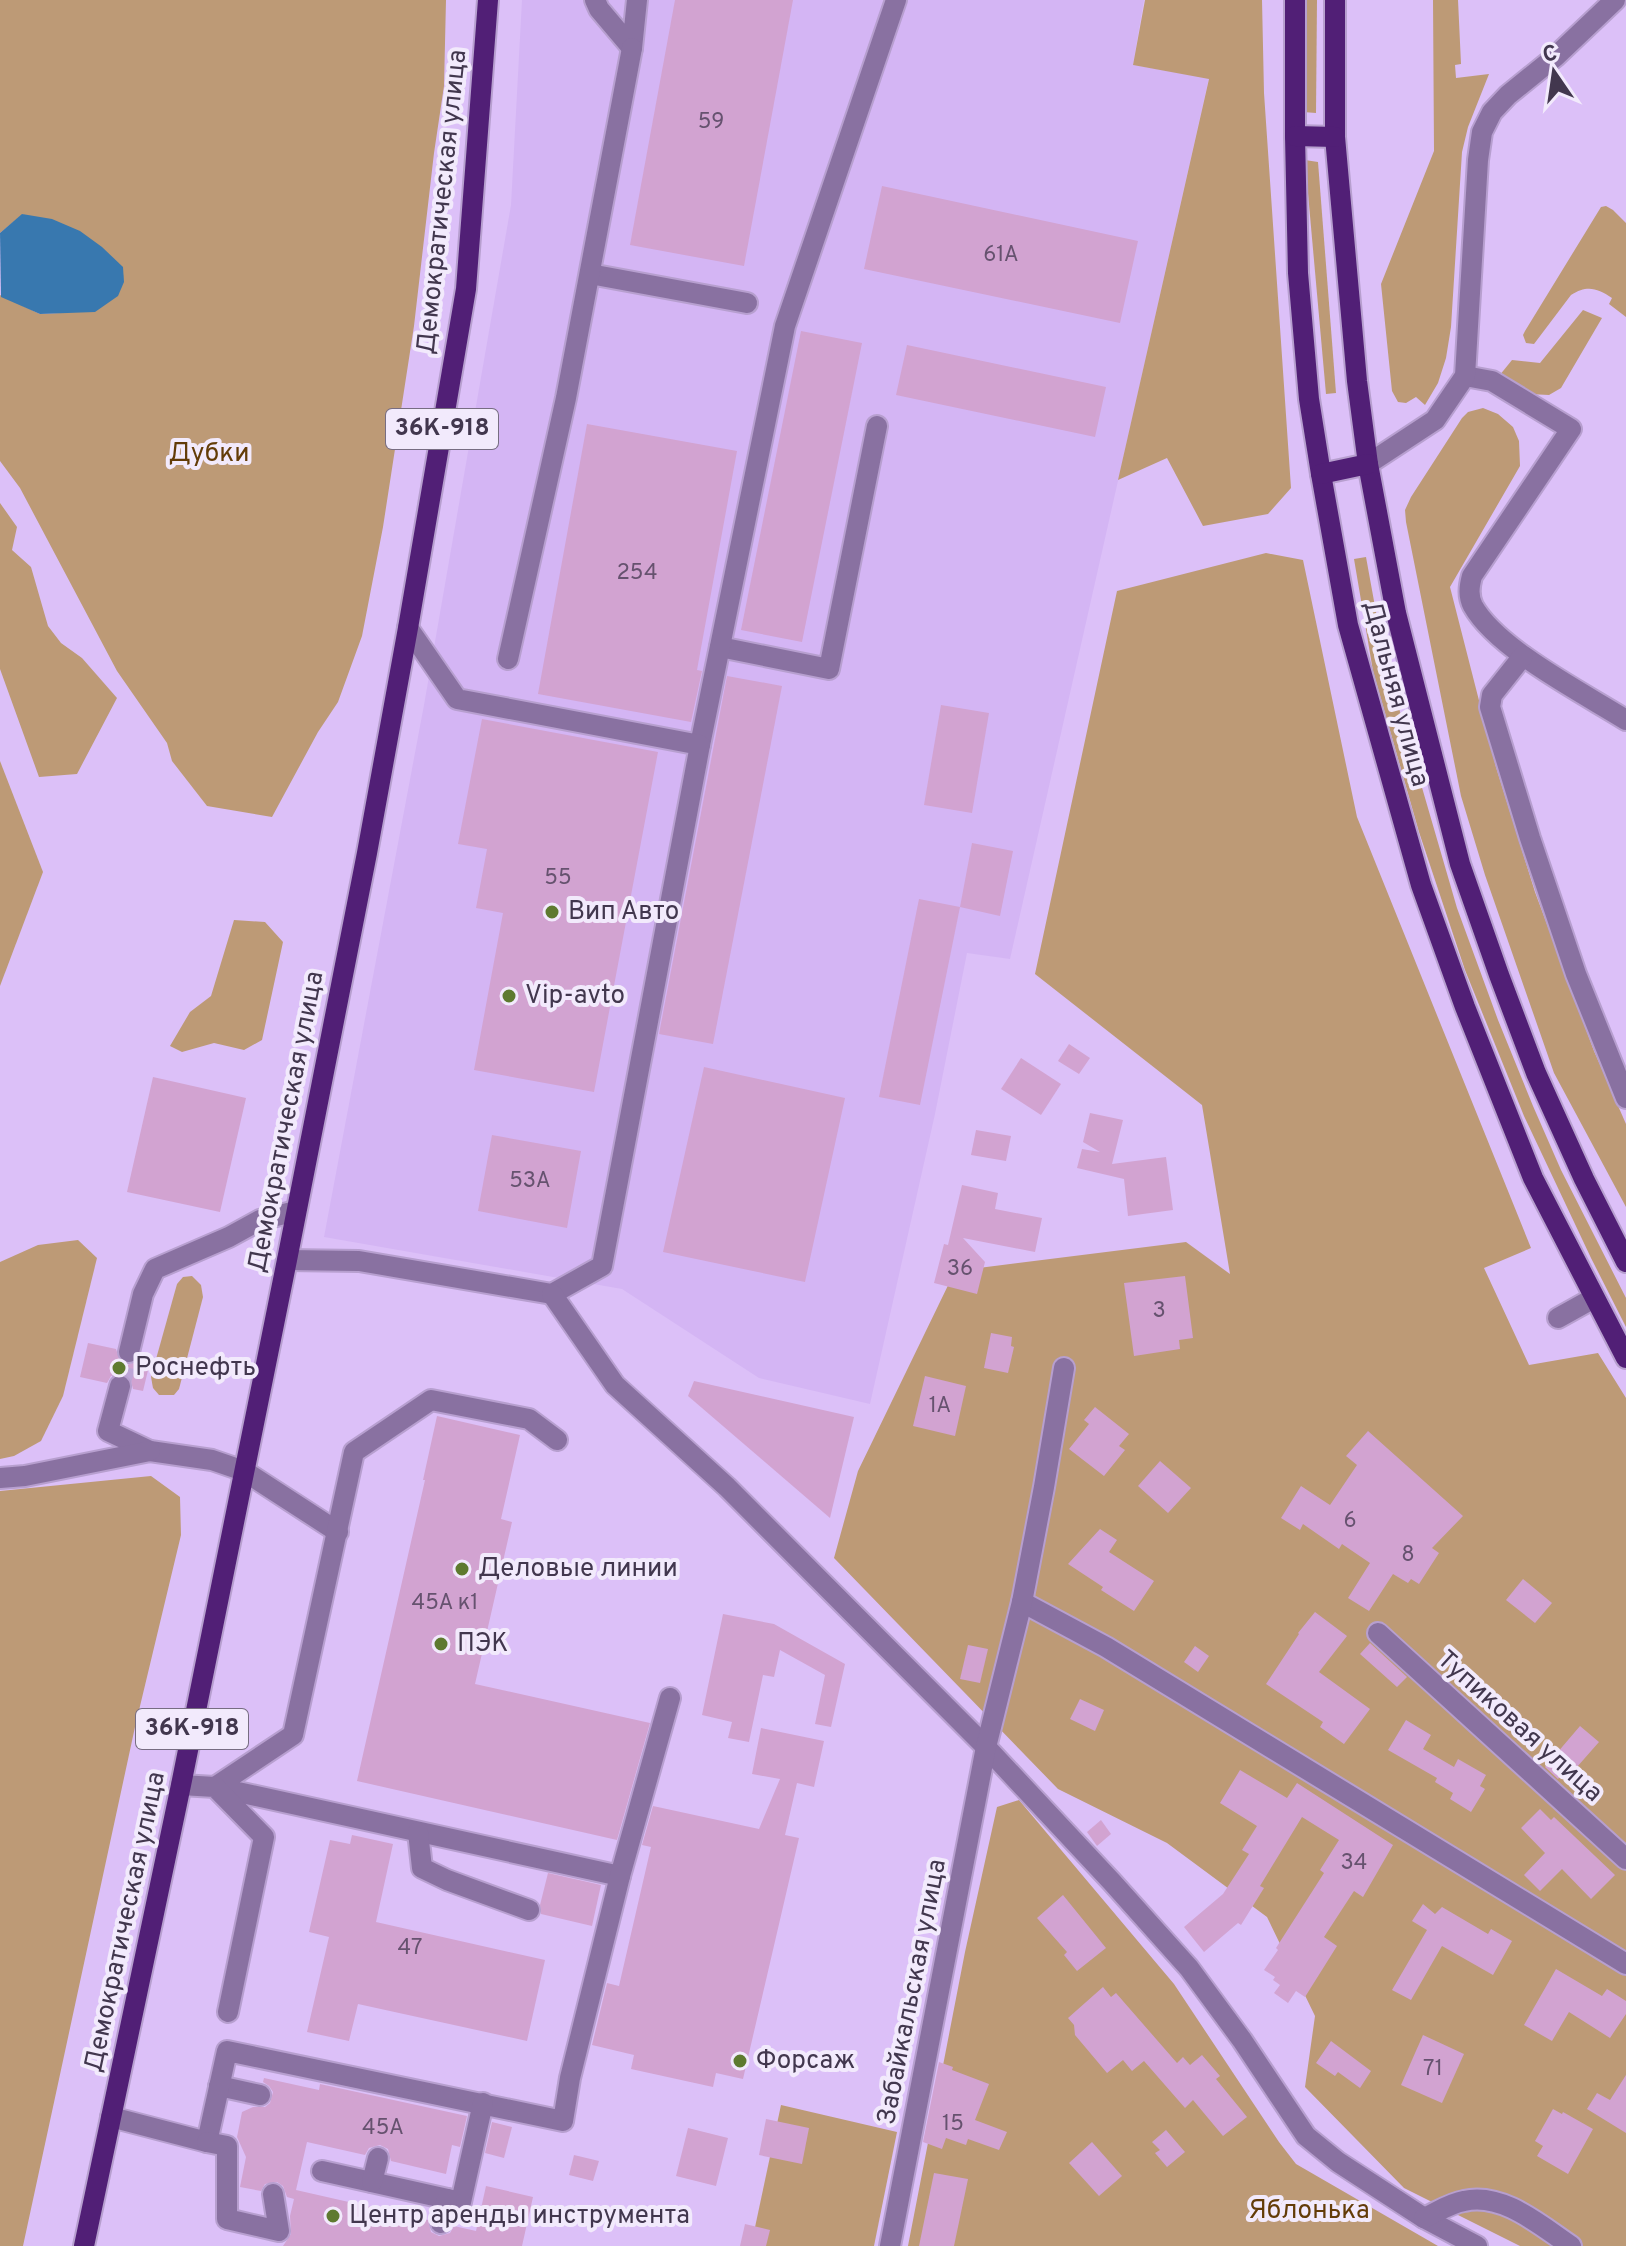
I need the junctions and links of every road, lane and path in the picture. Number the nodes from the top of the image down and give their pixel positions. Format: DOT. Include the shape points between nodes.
graph roads {
  1 [pos="488,0"];
  2 [pos="595,0"];
  3 [pos="637,0"];
  4 [pos="896,0"];
  5 [pos="1295,0"];
  6 [pos="1335,0"];
  7 [pos="1615,0"];
  8 [pos="1626,11"];
  9 [pos="632,48"];
  10 [pos="1295,136"];
  11 [pos="1335,137"];
  12 [pos="590,274"];
  13 [pos="747,303"];
  14 [pos="1465,376"];
  15 [pos="877,426"];
  16 [pos="1368,464"];
  17 [pos="1321,474"];
  18 [pos="408,628"];
  19 [pos="720,647"];
  20 [pos="1523,656"];
  21 [pos="508,659"];
  22 [pos="1626,720"];
  23 [pos="700,745"];
  24 [pos="1626,1098"];
  25 [pos="296,1211"];
  26 [pos="287,1260"];
  27 [pos="1626,1262"];
  28 [pos="552,1294"];
  29 [pos="1594,1298"];
  30 [pos="1558,1318"];
  31 [pos="129,1352"];
  32 [pos="1626,1358"];
  33 [pos="1064,1368"];
  34 [pos="120,1386"];
  35 [pos="557,1440"];
  36 [pos="150,1451"];
  37 [pos="244,1471"];
  38 [pos="0,1478"];
  39 [pos="338,1532"];
  40 [pos="1022,1602"];
  41 [pos="1378,1633"];
  42 [pos="670,1698"];
  43 [pos="986,1747"];
  44 [pos="181,1785"];
  45 [pos="215,1787"];
  46 [pos="418,1832"];
  47 [pos="1626,1859"];
  48 [pos="620,1876"];
  49 [pos="529,1910"];
  50 [pos="1626,1964"];
  51 [pos="228,2012"];
  52 [pos="219,2086"];
  53 [pos="260,2095"];
  54 [pos="483,2103"];
  55 [pos="111,2117"];
  56 [pos="207,2142"];
  57 [pos="378,2158"];
  58 [pos="322,2171"];
  59 [pos="372,2182"];
  60 [pos="273,2194"];
  61 [pos="447,2199"];
  62 [pos="1424,2218"];
  63 [pos="441,2223"];
  64 [pos="85,2246"];
  65 [pos="890,2246"];
  66 [pos="1477,2246"];
  67 [pos="1571,2246"];
  1 -- 18 [label="main road, Демократическая улица / 36К-918" via="466,289"];
  2 -- 9 [label="street"];
  3 -- 9 [label="street"];
  4 -- 19 [label="street" via="785,326"];
  5 -- 10 [label="main road, Дальняя улица"];
  6 -- 11 [label="main road, Дальняя улица"];
  7 -- 8 [label="street"];
  7 -- 14 [label="street" via="1508,95 1482,132"];
  9 -- 12 [label="street"];
  10 -- 11 [label="main road"];
  10 -- 17 [label="main road, Дальняя улица" via="1298,273"];
  11 -- 16 [label="main road, Дальняя улица"];
  12 -- 13 [label="street"];
  12 -- 21 [label="street"];
  14 -- 16 [label="street" via="1435,420"];
  14 -- 20 [label="street" via="1492,381 1571,429 1472,576 1468,590 1473,605 1499,637"];
  15 -- 19 [label="street" via="829,669"];
  16 -- 17 [label="main road"];
  16 -- 27 [label="main road, Дальняя улица" via="1396,613 1460,864 1536,1073"];
  17 -- 29 [label="main road, Дальняя улица" via="1348,625 1421,885 1533,1178"];
  18 -- 23 [label="street" via="457,699"];
  18 -- 25 [label="main road, Демократическая улица / 36К-918"];
  19 -- 23 [label="street"];
  20 -- 22 [label="street"];
  20 -- 24 [label="street" via="1492,695 1490,707 1576,974"];
  23 -- 28 [label="street" via="602,1266"];
  25 -- 26 [label="main road, Демократическая улица / 36К-918"];
  25 -- 31 [label="street" via="260,1220 155,1269"];
  26 -- 28 [label="street" via="359,1261"];
  26 -- 37 [label="main road, Демократическая улица / 36К-918"];
  28 -- 43 [label="street" via="615,1385 727,1487"];
  29 -- 30 [label="street"];
  29 -- 32 [label="main road, Дальняя улица"];
  33 -- 40 [label="street, Забайкальская улица"];
  34 -- 36 [label="street" via="108,1431"];
  35 -- 39 [label="street" via="529,1419 431,1400 354,1452"];
  36 -- 37 [label="street" via="212,1460"];
  36 -- 38 [label="street"];
  37 -- 39 [label="street"];
  37 -- 44 [label="main road, Демократическая улица / 36К-918"];
  39 -- 45 [label="street" via="293,1735"];
  40 -- 43 [label="street, Забайкальская улица"];
  40 -- 50 [label="street" via="1106,1647"];
  41 -- 47 [label="street, Тупиковая улица"];
  42 -- 48 [label="street"];
  43 -- 62 [label="street" via="1189,1968 1306,2136"];
  43 -- 65 [label="street, Забайкальская улица"];
  44 -- 45 [label="street"];
  44 -- 55 [label="main road, Демократическая улица / 36К-918"];
  45 -- 46 [label="street"];
  45 -- 51 [label="street" via="264,1837"];
  46 -- 48 [label="street"];
  46 -- 49 [label="street" via="422,1868"];
  48 -- 54 [label="street" via="563,2121"];
  52 -- 53 [label="street"];
  52 -- 54 [label="street" via="227,2051"];
  52 -- 56 [label="street"];
  54 -- 61 [label="street" via="461,2202"];
  55 -- 56 [label="street"];
  55 -- 64 [label="main road, Демократическая улица / 36К-918"];
  56 -- 60 [label="street" via="227,2146 227,2219 279,2231"];
  57 -- 59 [label="street"];
  58 -- 59 [label="street"];
  59 -- 61 [label="street"];
  61 -- 63 [label="street"];
  62 -- 66 [label="street"];
  62 -- 67 [label="street" via="1464,2201 1483,2200 1521,2213"];
}
